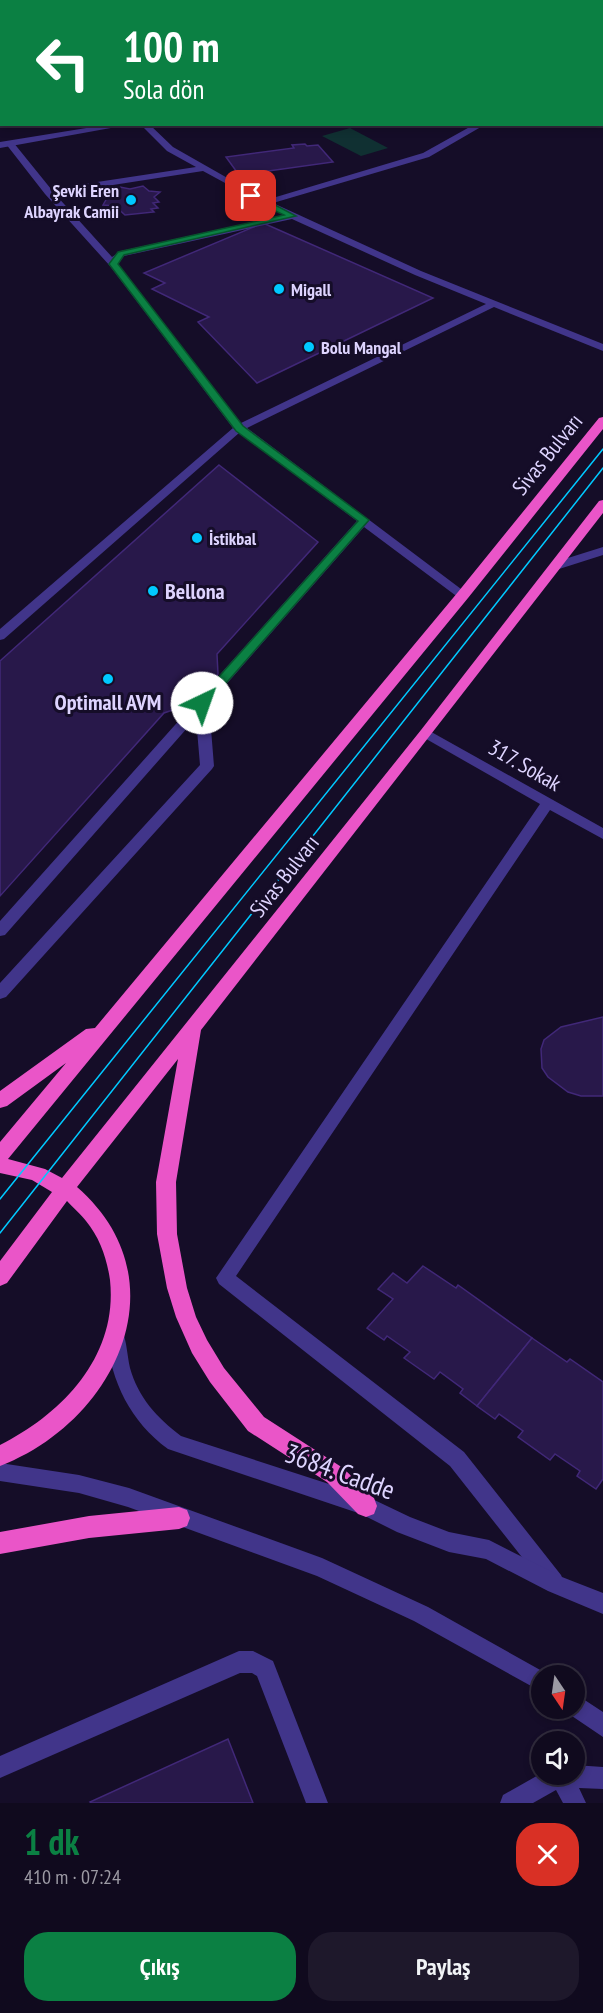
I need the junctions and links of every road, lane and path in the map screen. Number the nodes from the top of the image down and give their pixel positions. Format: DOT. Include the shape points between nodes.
graph roads {
  1 [pos="117,126"];
  2 [pos="146,126"];
  3 [pos="478,126"];
  4 [pos="5,145"];
  5 [pos="202,169"];
  6 [pos="48,192"];
  7 [pos="265,203"];
  8 [pos="292,216"];
  9 [pos="113,264"];
  10 [pos="493,304"];
  11 [pos="603,348"];
  12 [pos="603,421"];
  13 [pos="239,428"];
  14 [pos="603,504"];
  15 [pos="364,520"];
  16 [pos="603,551"];
  17 [pos="556,566"];
  18 [pos="463,595"];
  19 [pos="0,636"];
  20 [pos="202,703"];
  21 [pos="426,733"];
  22 [pos="548,803"];
  23 [pos="603,834"];
  24 [pos="0,931"];
  25 [pos="0,993"];
  26 [pos="112,1020"];
  27 [pos="193,1027"];
  28 [pos="0,1101"];
  29 [pos="0,1155"];
  30 [pos="0,1165"];
  31 [pos="65,1189"];
  32 [pos="0,1276"];
  33 [pos="115,1336"];
  34 [pos="0,1456"];
  35 [pos="0,1472"];
  36 [pos="366,1506"];
  37 [pos="178,1518"];
  38 [pos="0,1543"];
  39 [pos="555,1584"];
  40 [pos="603,1604"];
  41 [pos="531,1675"];
  42 [pos="585,1712"];
  43 [pos="603,1726"];
  44 [pos="0,1767"];
  45 [pos="585,1777"];
  46 [pos="603,1778"];
  47 [pos="542,1785"];
  48 [pos="565,1785"];
  49 [pos="317,1803"];
  50 [pos="511,1803"];
  51 [pos="575,1803"];
  1 -- 4 [label="street"];
  2 -- 5 [label="street" via="170,149"];
  3 -- 7 [label="street" via="426,155"];
  4 -- 6 [label="street"];
  5 -- 6 [label="street"];
  5 -- 7 [label="street"];
  6 -- 9 [label="street"];
  7 -- 8 [label="street"];
  8 -- 9 [label="street" via="121,254"];
  8 -- 10 [label="street"];
  9 -- 13 [label="street"];
  10 -- 11 [label="street"];
  10 -- 13 [label="street"];
  12 -- 18 [label="highway, Sivas Bulvarı"];
  13 -- 15 [label="street"];
  13 -- 19 [label="street"];
  14 -- 17 [label="highway, Sivas Bulvarı"];
  15 -- 18 [label="street"];
  15 -- 20 [label="street"];
  16 -- 17 [label="street"];
  17 -- 21 [label="highway, Sivas Bulvarı"];
  18 -- 26 [label="highway, Sivas Bulvarı"];
  20 -- 24 [label="street"];
  20 -- 25 [label="street" via="207,766"];
  21 -- 22 [label="street, 317. Sokak"];
  21 -- 27 [label="highway, Sivas Bulvarı"];
  22 -- 23 [label="street, 317. Sokak"];
  22 -- 39 [label="street" via="225,1278 457,1459"];
  26 -- 28 [label="highway"];
  26 -- 29 [label="highway, Sivas Bulvarı"];
  27 -- 31 [label="highway, Sivas Bulvarı"];
  27 -- 36 [label="highway" via="166,1182 167,1234 186,1317 217,1375 256,1424 335,1475"];
  30 -- 31 [label="highway" via="44,1177"];
  31 -- 32 [label="highway, Sivas Bulvarı"];
  31 -- 33 [label="highway" via="96,1218 113,1247 122,1298"];
  33 -- 34 [label="highway" via="110,1353 76,1404 51,1426"];
  33 -- 36 [label="street, 3684. Cadde" via="117,1356 131,1396 160,1434 192,1451"];
  35 -- 37 [label="street" via="79,1484"];
  36 -- 39 [label="street, 3684. Cadde" via="450,1542 489,1550"];
  37 -- 38 [label="highway" via="111,1522"];
  37 -- 41 [label="street" via="322,1568 421,1614"];
  39 -- 40 [label="street, 3684. Cadde"];
  42 -- 43 [label="street"];
  44 -- 49 [label="street" via="248,1660 265,1669"];
  45 -- 46 [label="street"];
  47 -- 50 [label="street"];
  48 -- 51 [label="street"];
}
